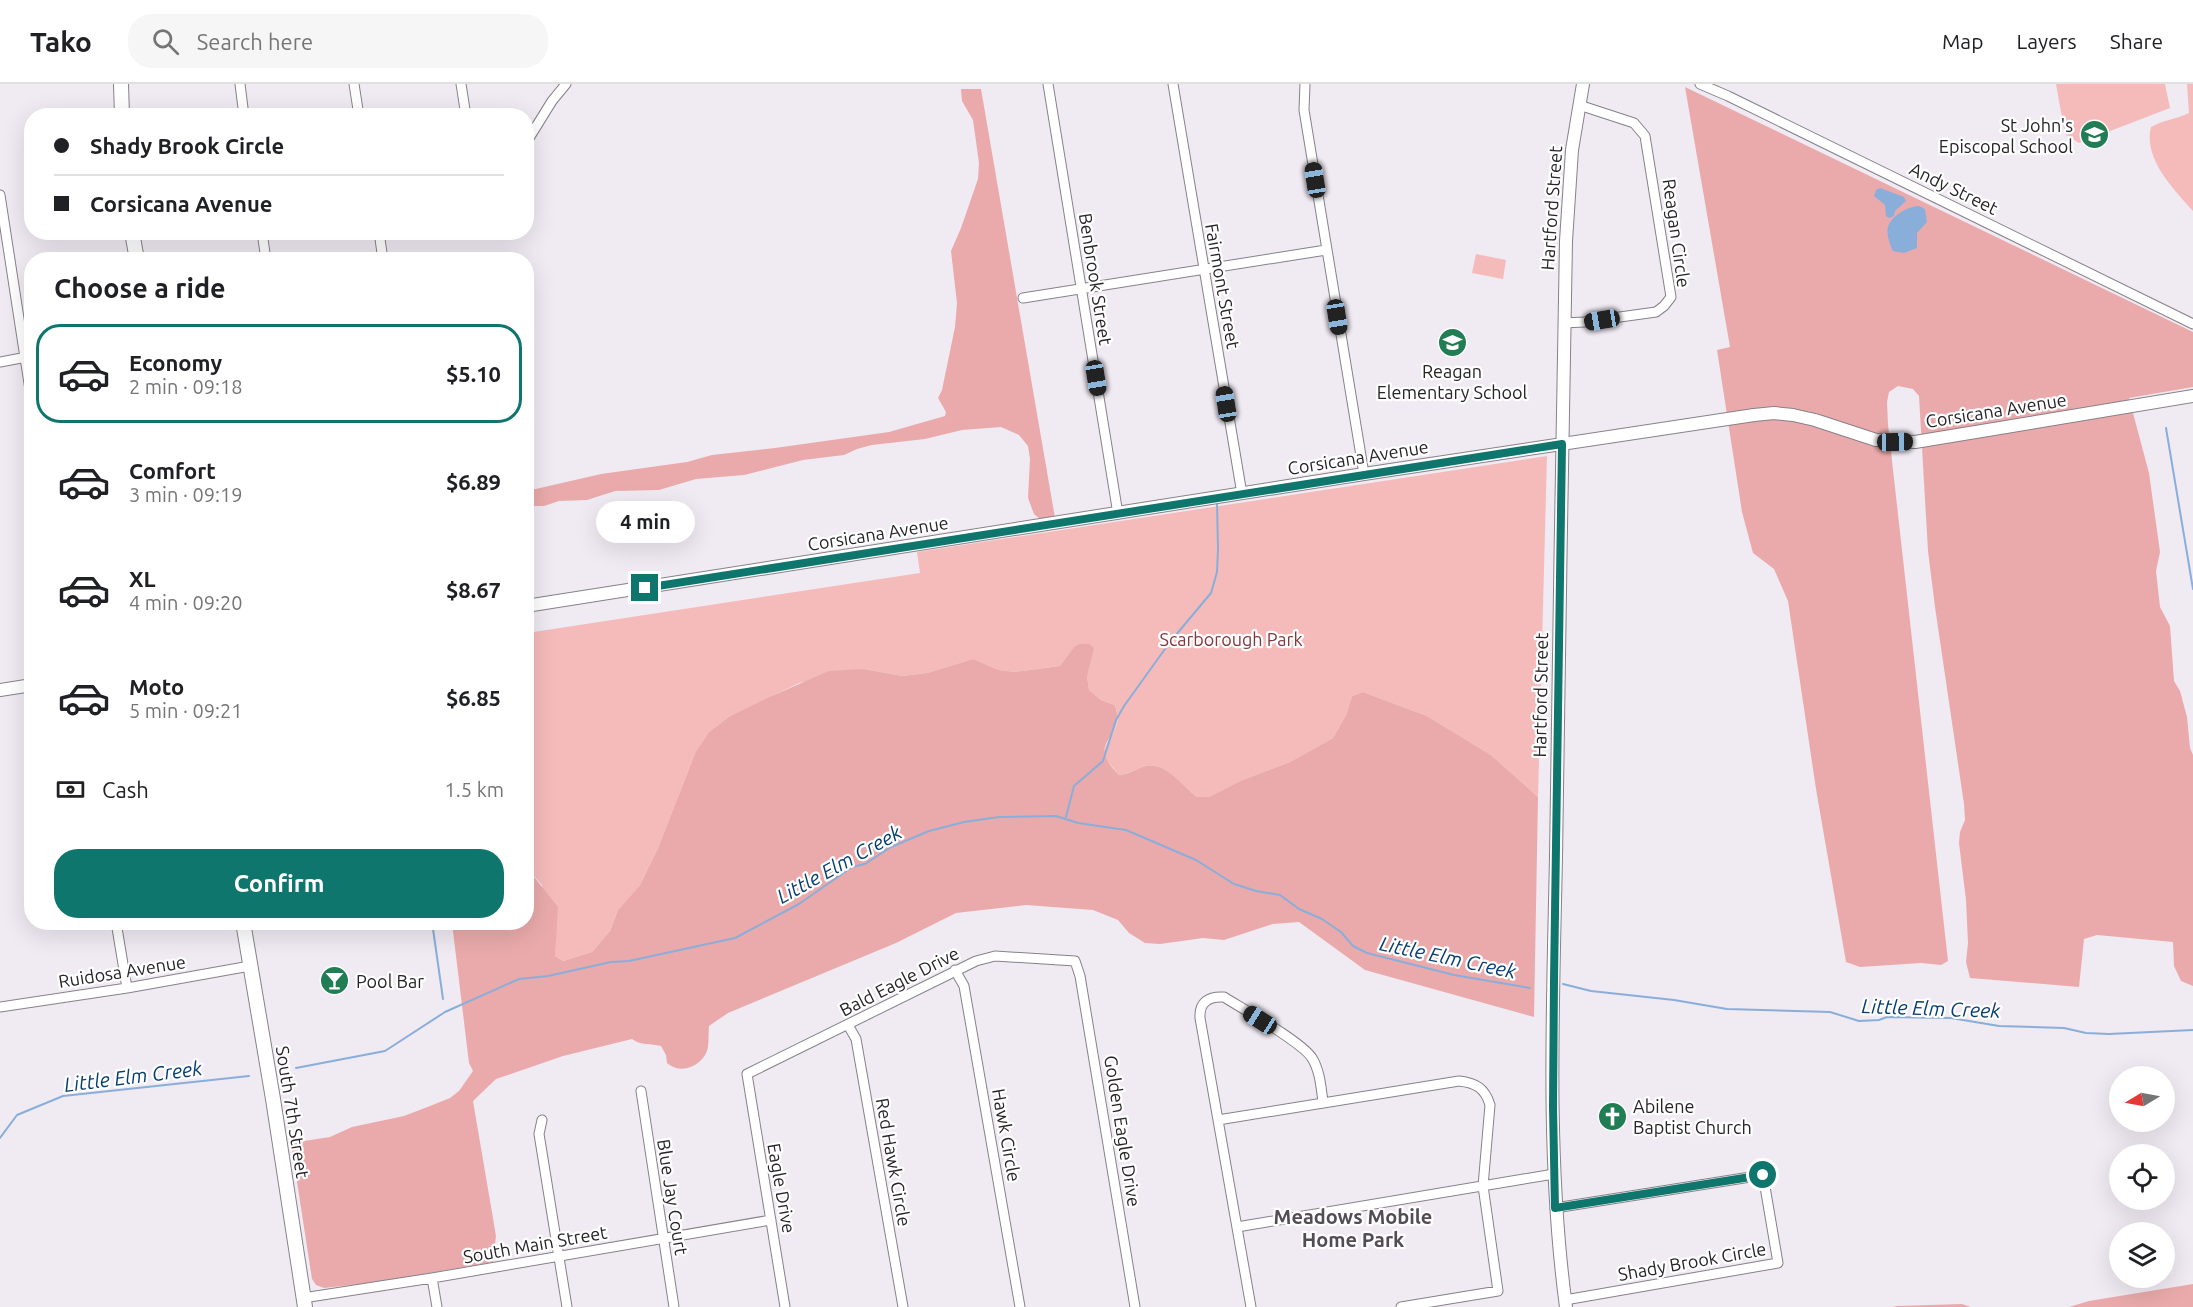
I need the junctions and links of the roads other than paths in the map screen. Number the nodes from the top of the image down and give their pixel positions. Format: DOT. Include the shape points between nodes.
graph roads {
  1 [pos="121,84"];
  2 [pos="240,84"];
  3 [pos="354,84"];
  4 [pos="461,84"];
  5 [pos="566,84"];
  6 [pos="1048,84"];
  7 [pos="1173,84"];
  8 [pos="1305,84"];
  9 [pos="1583,84"];
  10 [pos="1700,84"];
  11 [pos="1579,105"];
  12 [pos="122,108"];
  13 [pos="243,108"];
  14 [pos="358,108"];
  15 [pos="465,108"];
  16 [pos="534,130"];
  17 [pos="0,195"];
  18 [pos="1326,250"];
  19 [pos="1204,269"];
  20 [pos="1081,288"];
  21 [pos="1023,298"];
  22 [pos="1564,323"];
  23 [pos="2193,324"];
  24 [pos="24,334"];
  25 [pos="24,358"];
  26 [pos="0,362"];
  27 [pos="2193,396"];
  28 [pos="1562,444"];
  29 [pos="1364,474"];
  30 [pos="1242,494"];
  31 [pos="1118,514"];
  32 [pos="534,605"];
  33 [pos="24,686"];
  34 [pos="0,690"];
  35 [pos="117,930"];
  36 [pos="244,930"];
  37 [pos="1076,961"];
  38 [pos="250,966"];
  39 [pos="955,970"];
  40 [pos="126,988"];
  41 [pos="0,1007"];
  42 [pos="848,1025"];
  43 [pos="747,1074"];
  44 [pos="641,1091"];
  45 [pos="1323,1102"];
  46 [pos="542,1120"];
  47 [pos="1218,1120"];
  48 [pos="1554,1174"];
  49 [pos="1483,1186"];
  50 [pos="1555,1208"];
  51 [pos="771,1220"];
  52 [pos="1237,1227"];
  53 [pos="663,1238"];
  54 [pos="559,1257"];
  55 [pos="432,1278"];
  56 [pos="304,1302"];
  57 [pos="1565,1303"];
  58 [pos="437,1307"];
  59 [pos="567,1307"];
  60 [pos="674,1307"];
  61 [pos="785,1307"];
  62 [pos="903,1307"];
  63 [pos="1020,1307"];
  64 [pos="1135,1307"];
  65 [pos="1251,1307"];
  66 [pos="1401,1307"];
  1 -- 12 [label="main road"];
  2 -- 13 [label="street"];
  3 -- 14 [label="street"];
  4 -- 15 [label="street"];
  5 -- 16 [label="street"];
  6 -- 20 [label="street, Benbrook Street"];
  7 -- 19 [label="street, Fairmont Street"];
  8 -- 18 [label="street" via="1304,110"];
  9 -- 11 [label="street, Hartford Street"];
  10 -- 23 [label="street, Andy Street"];
  11 -- 22 [label="street, Hartford Street" via="1570,172"];
  11 -- 22 [label="street, Reagan Circle" via="1634,123 1646,136 1671,297 1656,312"];
  17 -- 24 [label="street"];
  18 -- 19 [label="street"];
  18 -- 29 [label="street"];
  19 -- 20 [label="street"];
  19 -- 30 [label="street, Fairmont Street"];
  20 -- 21 [label="street"];
  20 -- 31 [label="street, Benbrook Street"];
  22 -- 28 [label="street, Hartford Street"];
  25 -- 26 [label="street"];
  27 -- 28 [label="street, Corsicana Avenue" via="1915,442 1876,440 1815,420 1774,413"];
  28 -- 29 [label="street, Corsicana Avenue"];
  28 -- 48 [label="street, Hartford Street"];
  29 -- 30 [label="street, Corsicana Avenue"];
  30 -- 31 [label="street, Corsicana Avenue"];
  31 -- 32 [label="street, Corsicana Avenue"];
  33 -- 34 [label="street"];
  35 -- 40 [label="street"];
  36 -- 38 [label="main road, South 7th Street"];
  37 -- 39 [label="street, Bald Eagle Drive" via="995,956"];
  37 -- 64 [label="street, Golden Eagle Drive"];
  38 -- 40 [label="street, Ruidosa Avenue"];
  38 -- 56 [label="main road, South 7th Street"];
  39 -- 42 [label="street, Bald Eagle Drive"];
  39 -- 63 [label="street, Hawk Circle" via="964,986"];
  40 -- 41 [label="street, Ruidosa Avenue"];
  42 -- 43 [label="street, Bald Eagle Drive"];
  42 -- 62 [label="street, Red Hawk Circle" via="856,1039"];
  43 -- 51 [label="street, Eagle Drive"];
  44 -- 53 [label="street, Blue Jay Court"];
  45 -- 47 [label="street"];
  45 -- 47 [label="street" via="1311,1056 1224,997 1216,996 1208,999 1200,1011"];
  45 -- 49 [label="street" via="1471,1082 1487,1094 1490,1105"];
  46 -- 54 [label="street" via="538,1134"];
  47 -- 52 [label="street"];
  48 -- 49 [label="street"];
  48 -- 50 [label="street, Hartford Street"];
  49 -- 52 [label="street"];
  49 -- 66 [label="street" via="1498,1291"];
  50 -- 57 [label="street, Hartford Street"];
  50 -- 57 [label="street, Shady Brook Circle" via="1763,1175 1778,1263"];
  51 -- 53 [label="street, South Main Street"];
  51 -- 61 [label="street, Eagle Drive"];
  52 -- 65 [label="street"];
  53 -- 54 [label="street, South Main Street"];
  53 -- 60 [label="street, Blue Jay Court"];
  54 -- 55 [label="street, South Main Street"];
  54 -- 59 [label="street"];
  55 -- 56 [label="street, South Main Street"];
  55 -- 58 [label="street"];
}
